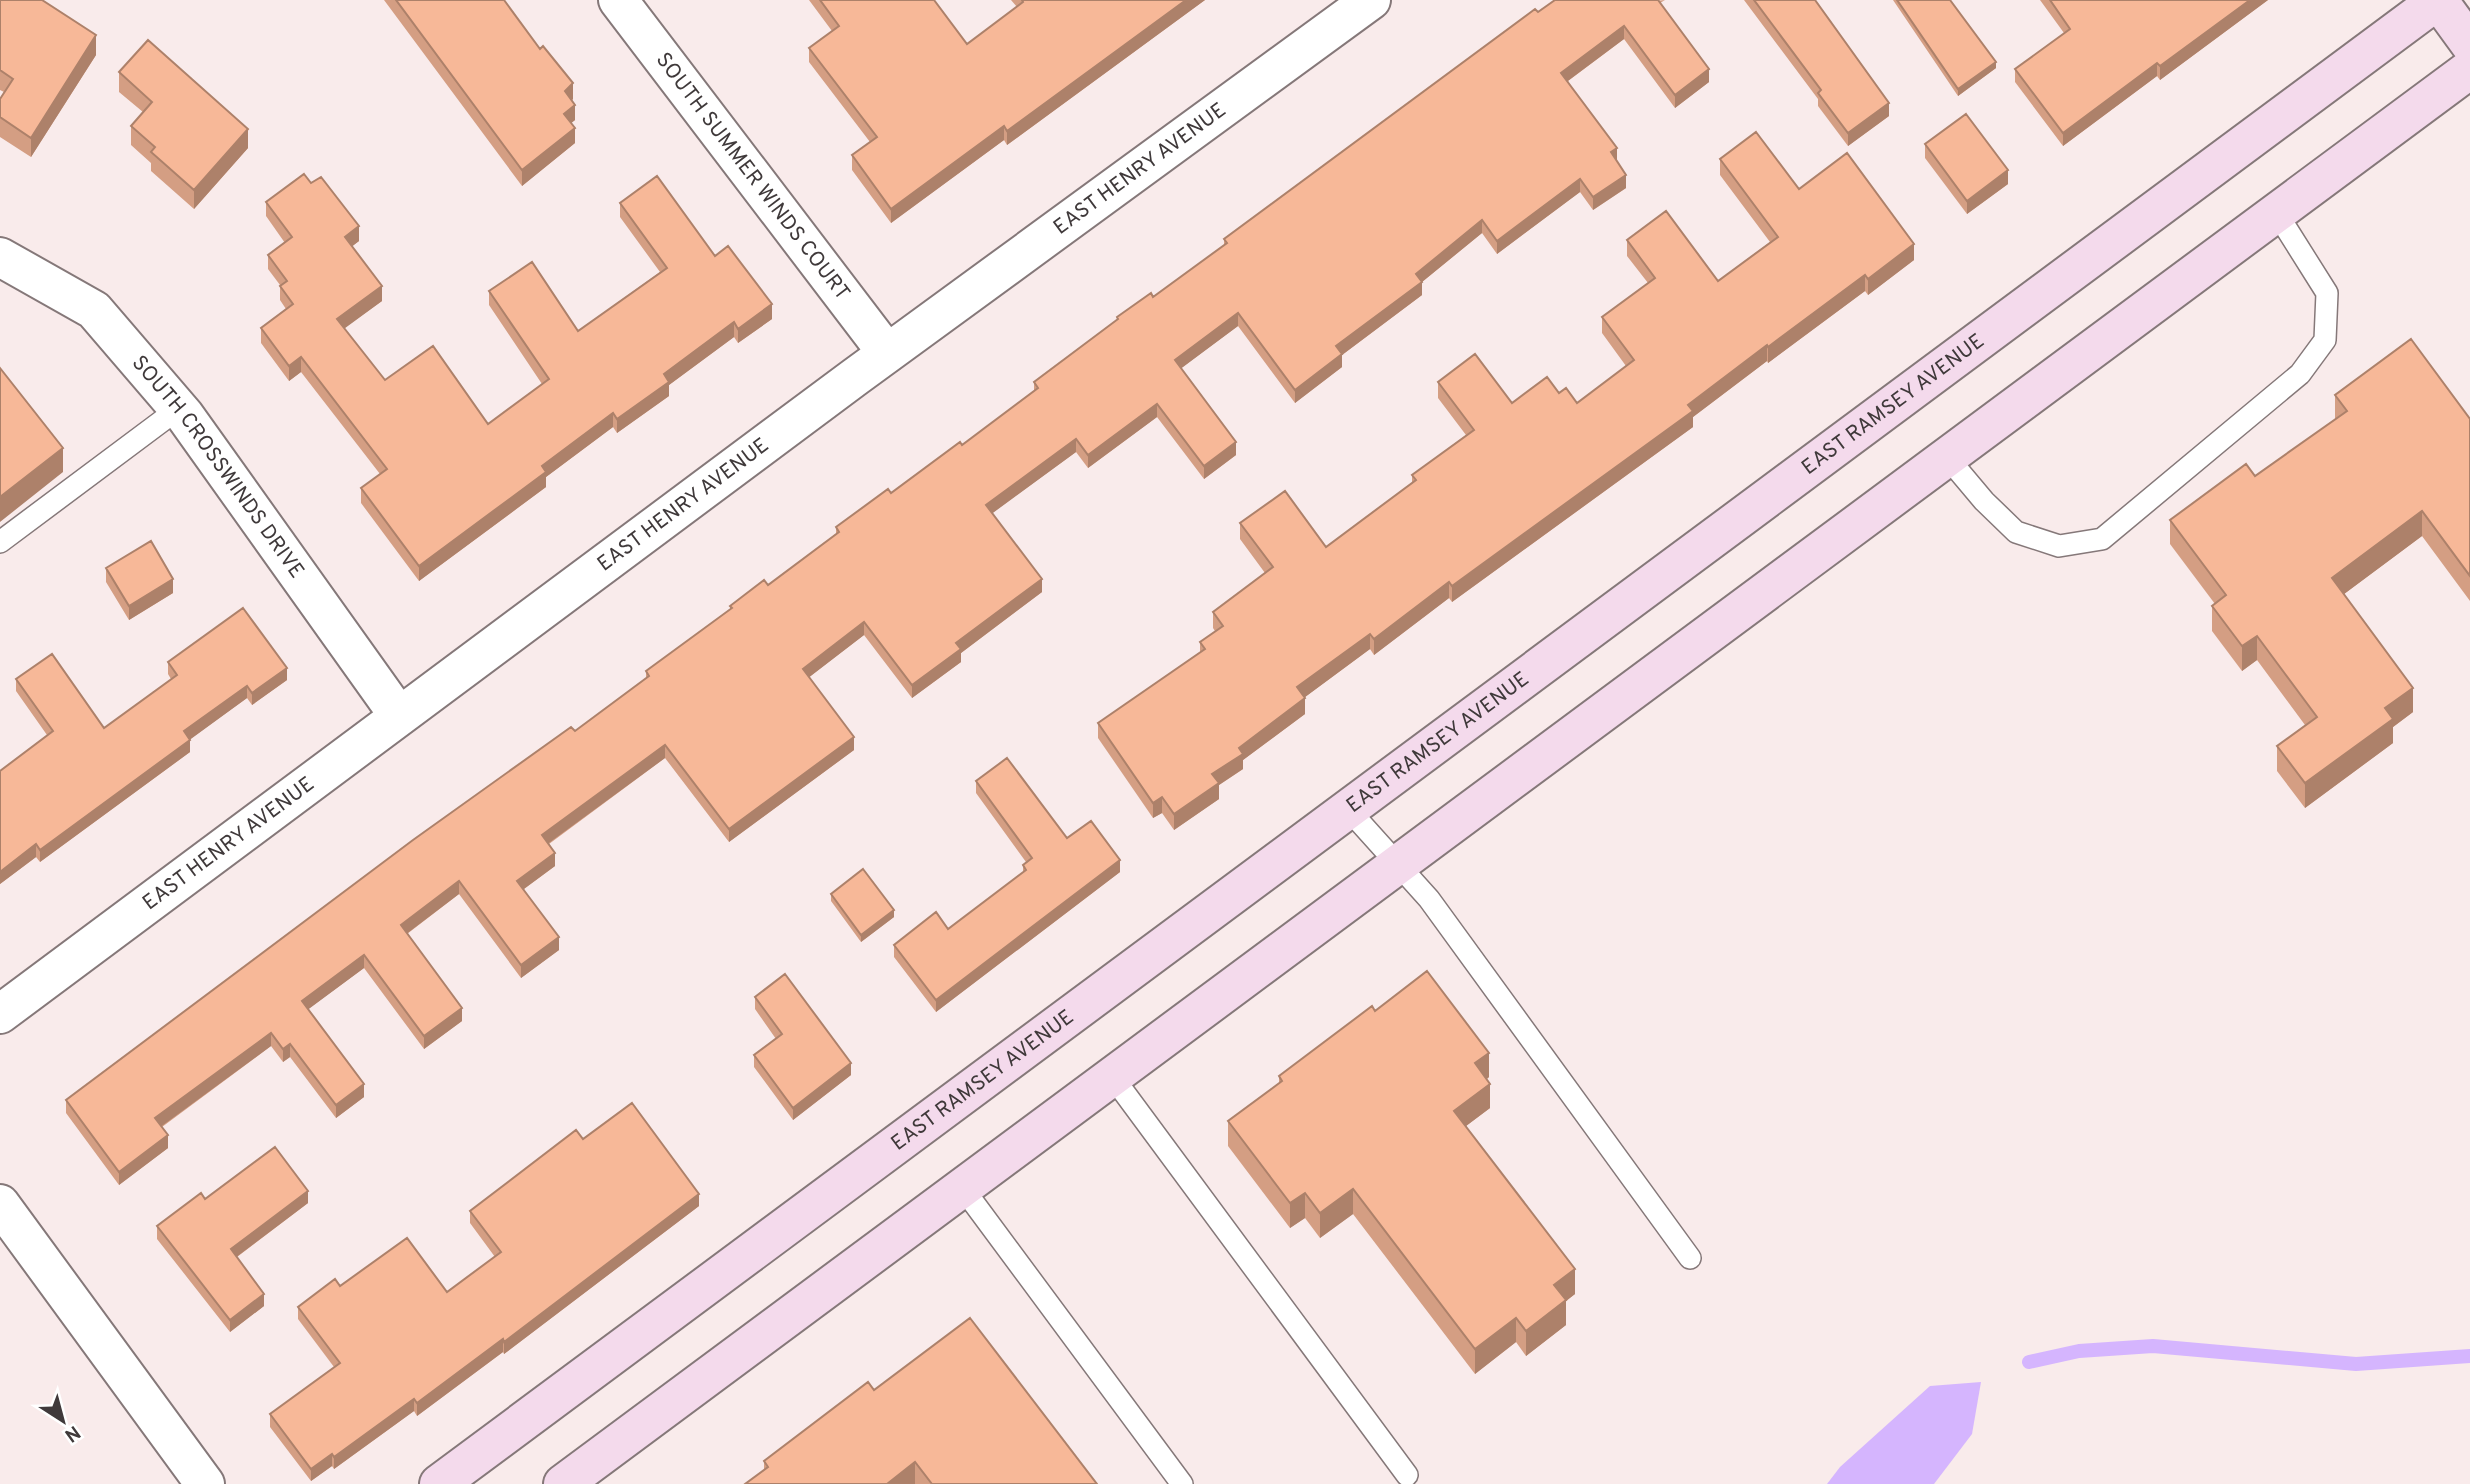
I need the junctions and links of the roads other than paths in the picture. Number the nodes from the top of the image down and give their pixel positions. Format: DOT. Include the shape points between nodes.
graph roads {
  1 [pos="618,0"];
  2 [pos="1371,0"];
  3 [pos="2438,0"];
  4 [pos="2470,44"];
  5 [pos="2470,69"];
  6 [pos="2276,212"];
  7 [pos="0,257"];
  8 [pos="887,353"];
  9 [pos="178,409"];
  10 [pos="1947,457"];
  11 [pos="0,542"];
  12 [pos="400,716"];
  13 [pos="1348,809"];
  14 [pos="1398,864"];
  15 [pos="0,1014"];
  16 [pos="1112,1076"];
  17 [pos="962,1187"];
  18 [pos="0,1204"];
  19 [pos="1690,1258"];
  20 [pos="1408,1475"];
  21 [pos="205,1484"];
  22 [pos="439,1484"];
  23 [pos="563,1484"];
  24 [pos="1182,1484"];
  1 -- 8 [label="street, SOUTH SUMMER WINDS COURT"];
  2 -- 8 [label="street, EAST HENRY AVENUE"];
  3 -- 4 [label="street"];
  3 -- 13 [label="street, EAST RAMSEY AVENUE"];
  5 -- 6 [label="street"];
  6 -- 10 [label="street"];
  6 -- 10 [label="lane" via="2327,293 2325,340 2300,374 2102,539 2059,546 2016,532"];
  7 -- 9 [label="street, SOUTH CROSSWINDS DRIVE" via="94,310"];
  8 -- 12 [label="street, EAST HENRY AVENUE"];
  9 -- 11 [label="lane"];
  9 -- 12 [label="street, SOUTH CROSSWINDS DRIVE"];
  10 -- 14 [label="street"];
  12 -- 15 [label="street, EAST HENRY AVENUE"];
  13 -- 14 [label="lane"];
  13 -- 22 [label="street, EAST RAMSEY AVENUE"];
  14 -- 16 [label="street"];
  14 -- 19 [label="lane"];
  16 -- 17 [label="street"];
  16 -- 20 [label="lane"];
  17 -- 23 [label="street"];
  17 -- 24 [label="lane"];
  18 -- 21 [label="street"];
}
